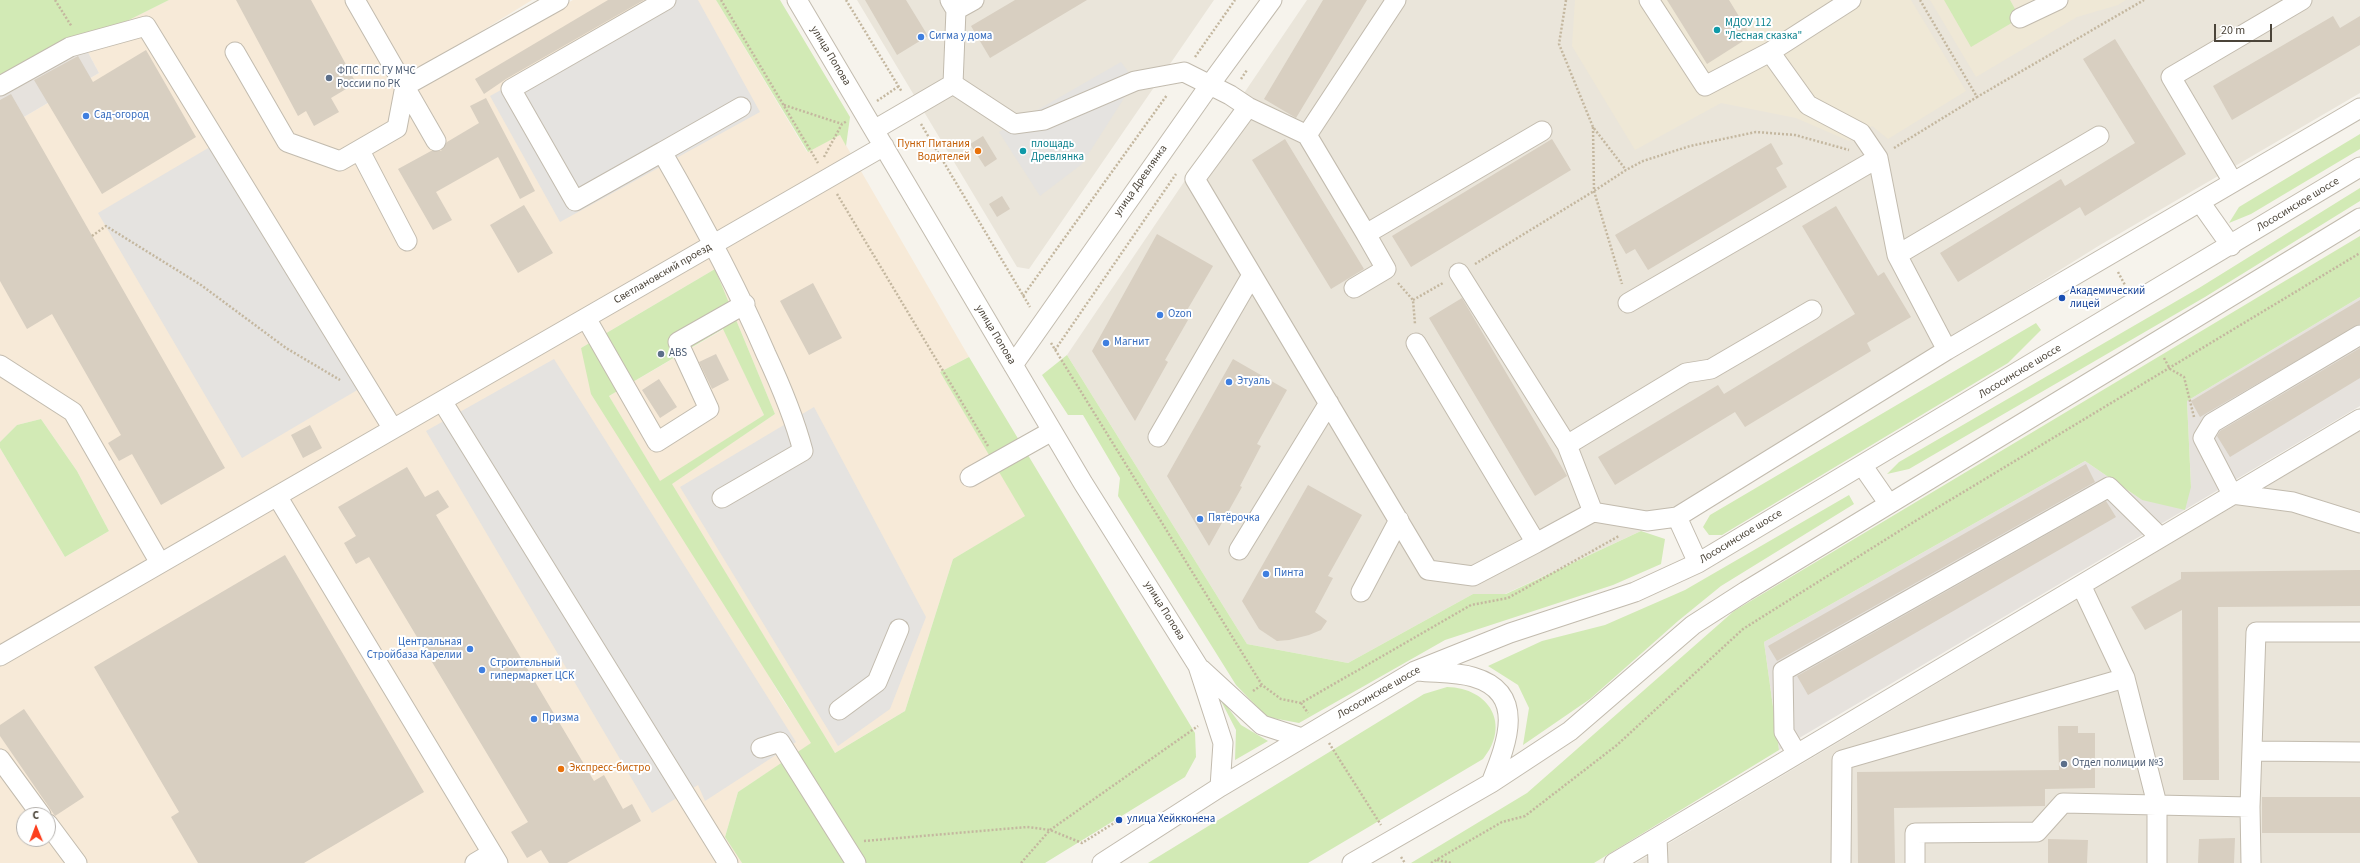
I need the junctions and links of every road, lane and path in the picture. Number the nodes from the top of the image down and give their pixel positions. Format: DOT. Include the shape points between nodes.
graph roads {
  1 [pos="55,0"];
  2 [pos="355,0"];
  3 [pos="559,0"];
  4 [pos="666,0"];
  5 [pos="721,0"];
  6 [pos="797,0"];
  7 [pos="846,0"];
  8 [pos="974,0"];
  9 [pos="1235,0"];
  10 [pos="1272,0"];
  11 [pos="1396,0"];
  12 [pos="1566,0"];
  13 [pos="1649,0"];
  14 [pos="1851,0"];
  15 [pos="1920,0"];
  16 [pos="2058,0"];
  17 [pos="2144,0"];
  18 [pos="2302,0"];
  19 [pos="953,5"];
  20 [pos="2020,18"];
  21 [pos="83,43"];
  22 [pos="235,52"];
  23 [pos="1770,52"];
  24 [pos="1184,72"];
  25 [pos="953,84"];
  26 [pos="0,86"];
  27 [pos="404,86"];
  28 [pos="1209,86"];
  29 [pos="1977,97"];
  30 [pos="784,105"];
  31 [pos="741,107"];
  32 [pos="1248,107"];
  33 [pos="912,108"];
  34 [pos="2360,108"];
  35 [pos="842,124"];
  36 [pos="1593,127"];
  37 [pos="874,130"];
  38 [pos="1542,131"];
  39 [pos="1307,134"];
  40 [pos="2099,136"];
  41 [pos="436,141"];
  42 [pos="884,146"];
  43 [pos="360,151"];
  44 [pos="662,152"];
  45 [pos="1878,158"];
  46 [pos="1181,167"];
  47 [pos="2360,167"];
  48 [pos="1626,170"];
  49 [pos="820,174"];
  50 [pos="2233,182"];
  51 [pos="1594,191"];
  52 [pos="2200,202"];
  53 [pos="2360,218"];
  54 [pos="1366,234"];
  55 [pos="92,236"];
  56 [pos="407,241"];
  57 [pos="715,244"];
  58 [pos="2231,246"];
  59 [pos="2360,253"];
  60 [pos="1897,255"];
  61 [pos="2110,255"];
  62 [pos="1386,269"];
  63 [pos="1459,273"];
  64 [pos="1252,275"];
  65 [pos="1354,288"];
  66 [pos="1413,300"];
  67 [pos="1628,303"];
  68 [pos="745,304"];
  69 [pos="2135,304"];
  70 [pos="1812,310"];
  71 [pos="586,318"];
  72 [pos="2360,335"];
  73 [pos="2156,342"];
  74 [pos="1416,343"];
  75 [pos="1947,350"];
  76 [pos="1013,364"];
  77 [pos="0,365"];
  78 [pos="2170,369"];
  79 [pos="345,383"];
  80 [pos="442,401"];
  81 [pos="1329,403"];
  82 [pos="2360,419"];
  83 [pos="2195,422"];
  84 [pos="393,428"];
  85 [pos="1052,431"];
  86 [pos="1158,437"];
  87 [pos="1567,445"];
  88 [pos="997,462"];
  89 [pos="1862,465"];
  90 [pos="970,477"];
  91 [pos="2232,494"];
  92 [pos="277,496"];
  93 [pos="722,498"];
  94 [pos="1889,504"];
  95 [pos="1593,512"];
  96 [pos="1677,517"];
  97 [pos="1399,520"];
  98 [pos="1647,521"];
  99 [pos="2360,523"];
  100 [pos="2160,538"];
  101 [pos="1536,543"];
  102 [pos="1239,550"];
  103 [pos="160,563"];
  104 [pos="1698,563"];
  105 [pos="2081,585"];
  106 [pos="1361,592"];
  107 [pos="899,629"];
  108 [pos="2360,632"];
  109 [pos="0,656"];
  110 [pos="1198,666"];
  111 [pos="1415,671"];
  112 [pos="2125,678"];
  113 [pos="1302,703"];
  114 [pos="840,710"];
  115 [pos="1843,727"];
  116 [pos="1320,728"];
  117 [pos="1189,732"];
  118 [pos="1302,738"];
  119 [pos="761,748"];
  120 [pos="2254,751"];
  121 [pos="2360,752"];
  122 [pos="1797,754"];
  123 [pos="0,759"];
  124 [pos="1842,760"];
  125 [pos="1491,783"];
  126 [pos="1220,787"];
  127 [pos="2157,804"];
  128 [pos="35,807"];
  129 [pos="2250,807"];
  130 [pos="1119,820"];
  131 [pos="1050,830"];
  132 [pos="56,835"];
  133 [pos="1657,838"];
  134 [pos="1391,841"];
  135 [pos="844,843"];
  136 [pos="495,858"];
  137 [pos="1436,860"];
  138 [pos="77,863"];
  139 [pos="475,863"];
  140 [pos="728,863"];
  141 [pos="856,863"];
  142 [pos="1021,863"];
  143 [pos="1102,863"];
  144 [pos="1352,863"];
  145 [pos="1405,863"];
  146 [pos="1431,863"];
  147 [pos="1452,863"];
  148 [pos="1614,863"];
  149 [pos="1658,863"];
  150 [pos="1841,863"];
  151 [pos="1915,863"];
  152 [pos="2157,863"];
  153 [pos="2251,863"];
  1 -- 21 [label="path"];
  2 -- 27 [label="street"];
  3 -- 27 [label="street"];
  4 -- 44 [label="street" via="511,89 575,201"];
  5 -- 30 [label="path"];
  6 -- 37 [label="street, улица Попова"];
  7 -- 33 [label="path"];
  8 -- 19 [label="street"];
  9 -- 24 [label="path"];
  10 -- 28 [label="street, улица Древлянка"];
  11 -- 39 [label="street"];
  12 -- 36 [label="path" via="1559,44"];
  13 -- 23 [label="street" via="1705,86"];
  14 -- 23 [label="street"];
  15 -- 29 [label="path"];
  16 -- 20 [label="street"];
  17 -- 29 [label="path"];
  18 -- 50 [label="street" via="2171,77"];
  19 -- 25 [label="street"];
  21 -- 26 [label="street" via="70,47"];
  21 -- 84 [label="street" via="146,26"];
  22 -- 43 [label="street" via="287,142 340,161"];
  23 -- 45 [label="street" via="1808,105 1861,133"];
  24 -- 25 [label="street" via="1135,81 1044,120 1014,124"];
  24 -- 28 [label="street"];
  24 -- 33 [label="path" via="1023,296"];
  25 -- 33 [label="street"];
  27 -- 41 [label="street"];
  27 -- 43 [label="street" via="397,128"];
  28 -- 32 [label="street" via="1230,95"];
  28 -- 76 [label="street, улица Древлянка"];
  29 -- 45 [label="path"];
  30 -- 35 [label="path"];
  30 -- 49 [label="path" via="820,165"];
  31 -- 44 [label="street"];
  32 -- 39 [label="street"];
  32 -- 64 [label="street" via="1195,179"];
  33 -- 37 [label="street"];
  34 -- 50 [label="street"];
  36 -- 48 [label="path"];
  36 -- 51 [label="path"];
  37 -- 42 [label="street, улица Попова"];
  38 -- 54 [label="street"];
  39 -- 54 [label="street"];
  40 -- 60 [label="street"];
  42 -- 49 [label="street, Светлановский проезд"];
  42 -- 76 [label="street, улица Попова"];
  43 -- 56 [label="street"];
  44 -- 57 [label="street"];
  45 -- 48 [label="path" via="1795,135 1756,132 1690,146 1643,161"];
  45 -- 60 [label="street"];
  45 -- 67 [label="street"];
  46 -- 113 [label="path" via="1055,350 1262,685 1281,699"];
  47 -- 58 [label="street, Лососинское шоссе"];
  48 -- 51 [label="path"];
  49 -- 57 [label="street, Светлановский проезд"];
  49 -- 88 [label="path"];
  50 -- 52 [label="street"];
  51 -- 63 [label="path"];
  51 -- 67 [label="path"];
  52 -- 58 [label="street"];
  52 -- 61 [label="street"];
  53 -- 73 [label="street"];
  54 -- 62 [label="street"];
  55 -- 79 [label="path" via="106,226 201,285 286,348"];
  57 -- 68 [label="street"];
  57 -- 71 [label="street, Светлановский проезд"];
  58 -- 69 [label="street, Лососинское шоссе"];
  59 -- 78 [label="path"];
  60 -- 75 [label="street"];
  61 -- 69 [label="path"];
  61 -- 75 [label="street"];
  62 -- 65 [label="street"];
  62 -- 66 [label="path"];
  63 -- 66 [label="path"];
  63 -- 87 [label="street"];
  64 -- 81 [label="street"];
  64 -- 86 [label="street"];
  66 -- 74 [label="path"];
  68 -- 71 [label="street" via="678,342 709,409 657,442"];
  68 -- 93 [label="street" via="795,419 803,451"];
  69 -- 89 [label="street, Лососинское шоссе"];
  70 -- 87 [label="street" via="1711,369 1686,373"];
  71 -- 80 [label="street, Светлановский проезд"];
  72 -- 91 [label="street" via="2212,422 2203,438"];
  73 -- 78 [label="path"];
  73 -- 94 [label="street"];
  74 -- 101 [label="street"];
  75 -- 96 [label="street"];
  76 -- 85 [label="street, улица Попова"];
  77 -- 103 [label="street" via="73,412"];
  78 -- 83 [label="path" via="2184,377"];
  78 -- 137 [label="path" via="1912,523 1743,629 1617,745 1525,816 1502,822"];
  80 -- 84 [label="street, Светлановский проезд"];
  80 -- 140 [label="street"];
  81 -- 97 [label="street"];
  81 -- 102 [label="street"];
  82 -- 91 [label="street"];
  84 -- 92 [label="street, Светлановский проезд"];
  85 -- 88 [label="street"];
  85 -- 110 [label="street, улица Попова"];
  87 -- 95 [label="street"];
  88 -- 90 [label="street"];
  89 -- 94 [label="street"];
  89 -- 104 [label="street, Лососинское шоссе"];
  91 -- 99 [label="street" via="2292,502"];
  91 -- 100 [label="street"];
  92 -- 103 [label="street, Светлановский проезд"];
  92 -- 136 [label="street"];
  94 -- 125 [label="street" via="1693,625 1570,731"];
  95 -- 98 [label="street"];
  95 -- 101 [label="street"];
  96 -- 98 [label="street"];
  96 -- 104 [label="street"];
  97 -- 101 [label="street" via="1428,570 1473,576"];
  97 -- 106 [label="street"];
  98 -- 113 [label="path" via="1508,598 1471,605"];
  100 -- 105 [label="street"];
  100 -- 122 [label="street" via="2109,487 1784,671 1784,732"];
  103 -- 109 [label="street, Светлановский проезд"];
  104 -- 111 [label="street, Лососинское шоссе" via="1635,592 1510,633"];
  105 -- 112 [label="street"];
  105 -- 115 [label="street"];
  107 -- 114 [label="street" via="877,682"];
  108 -- 120 [label="street" via="2256,632"];
  110 -- 118 [label="street, улица Попова" via="1262,725"];
  110 -- 126 [label="street, улица Попова" via="1223,743"];
  111 -- 116 [label="street, Лососинское шоссе"];
  111 -- 125 [label="street" via="1473,677 1494,687 1508,705 1509,729 1504,752"];
  112 -- 124 [label="street"];
  112 -- 127 [label="street"];
  113 -- 116 [label="path"];
  115 -- 122 [label="street"];
  115 -- 124 [label="street"];
  116 -- 118 [label="street, Лососинское шоссе"];
  116 -- 134 [label="path"];
  117 -- 131 [label="path"];
  118 -- 126 [label="street, Лососинское шоссе"];
  119 -- 135 [label="street" via="780,742"];
  120 -- 121 [label="street"];
  120 -- 129 [label="street"];
  122 -- 133 [label="street"];
  123 -- 128 [label="street"];
  124 -- 150 [label="street"];
  125 -- 134 [label="street"];
  126 -- 143 [label="street, Лососинское шоссе"];
  127 -- 129 [label="street"];
  127 -- 151 [label="street" via="2063,803 2037,832 1915,833"];
  127 -- 152 [label="street"];
  129 -- 153 [label="street"];
  130 -- 131 [label="path" via="1082,843"];
  131 -- 135 [label="path" via="1028,827"];
  131 -- 142 [label="path"];
  132 -- 138 [label="street"];
  133 -- 148 [label="street"];
  133 -- 149 [label="street"];
  134 -- 144 [label="street"];
  134 -- 145 [label="path"];
  135 -- 141 [label="street"];
  136 -- 139 [label="street"];
  137 -- 146 [label="path"];
  137 -- 147 [label="path"];
}
